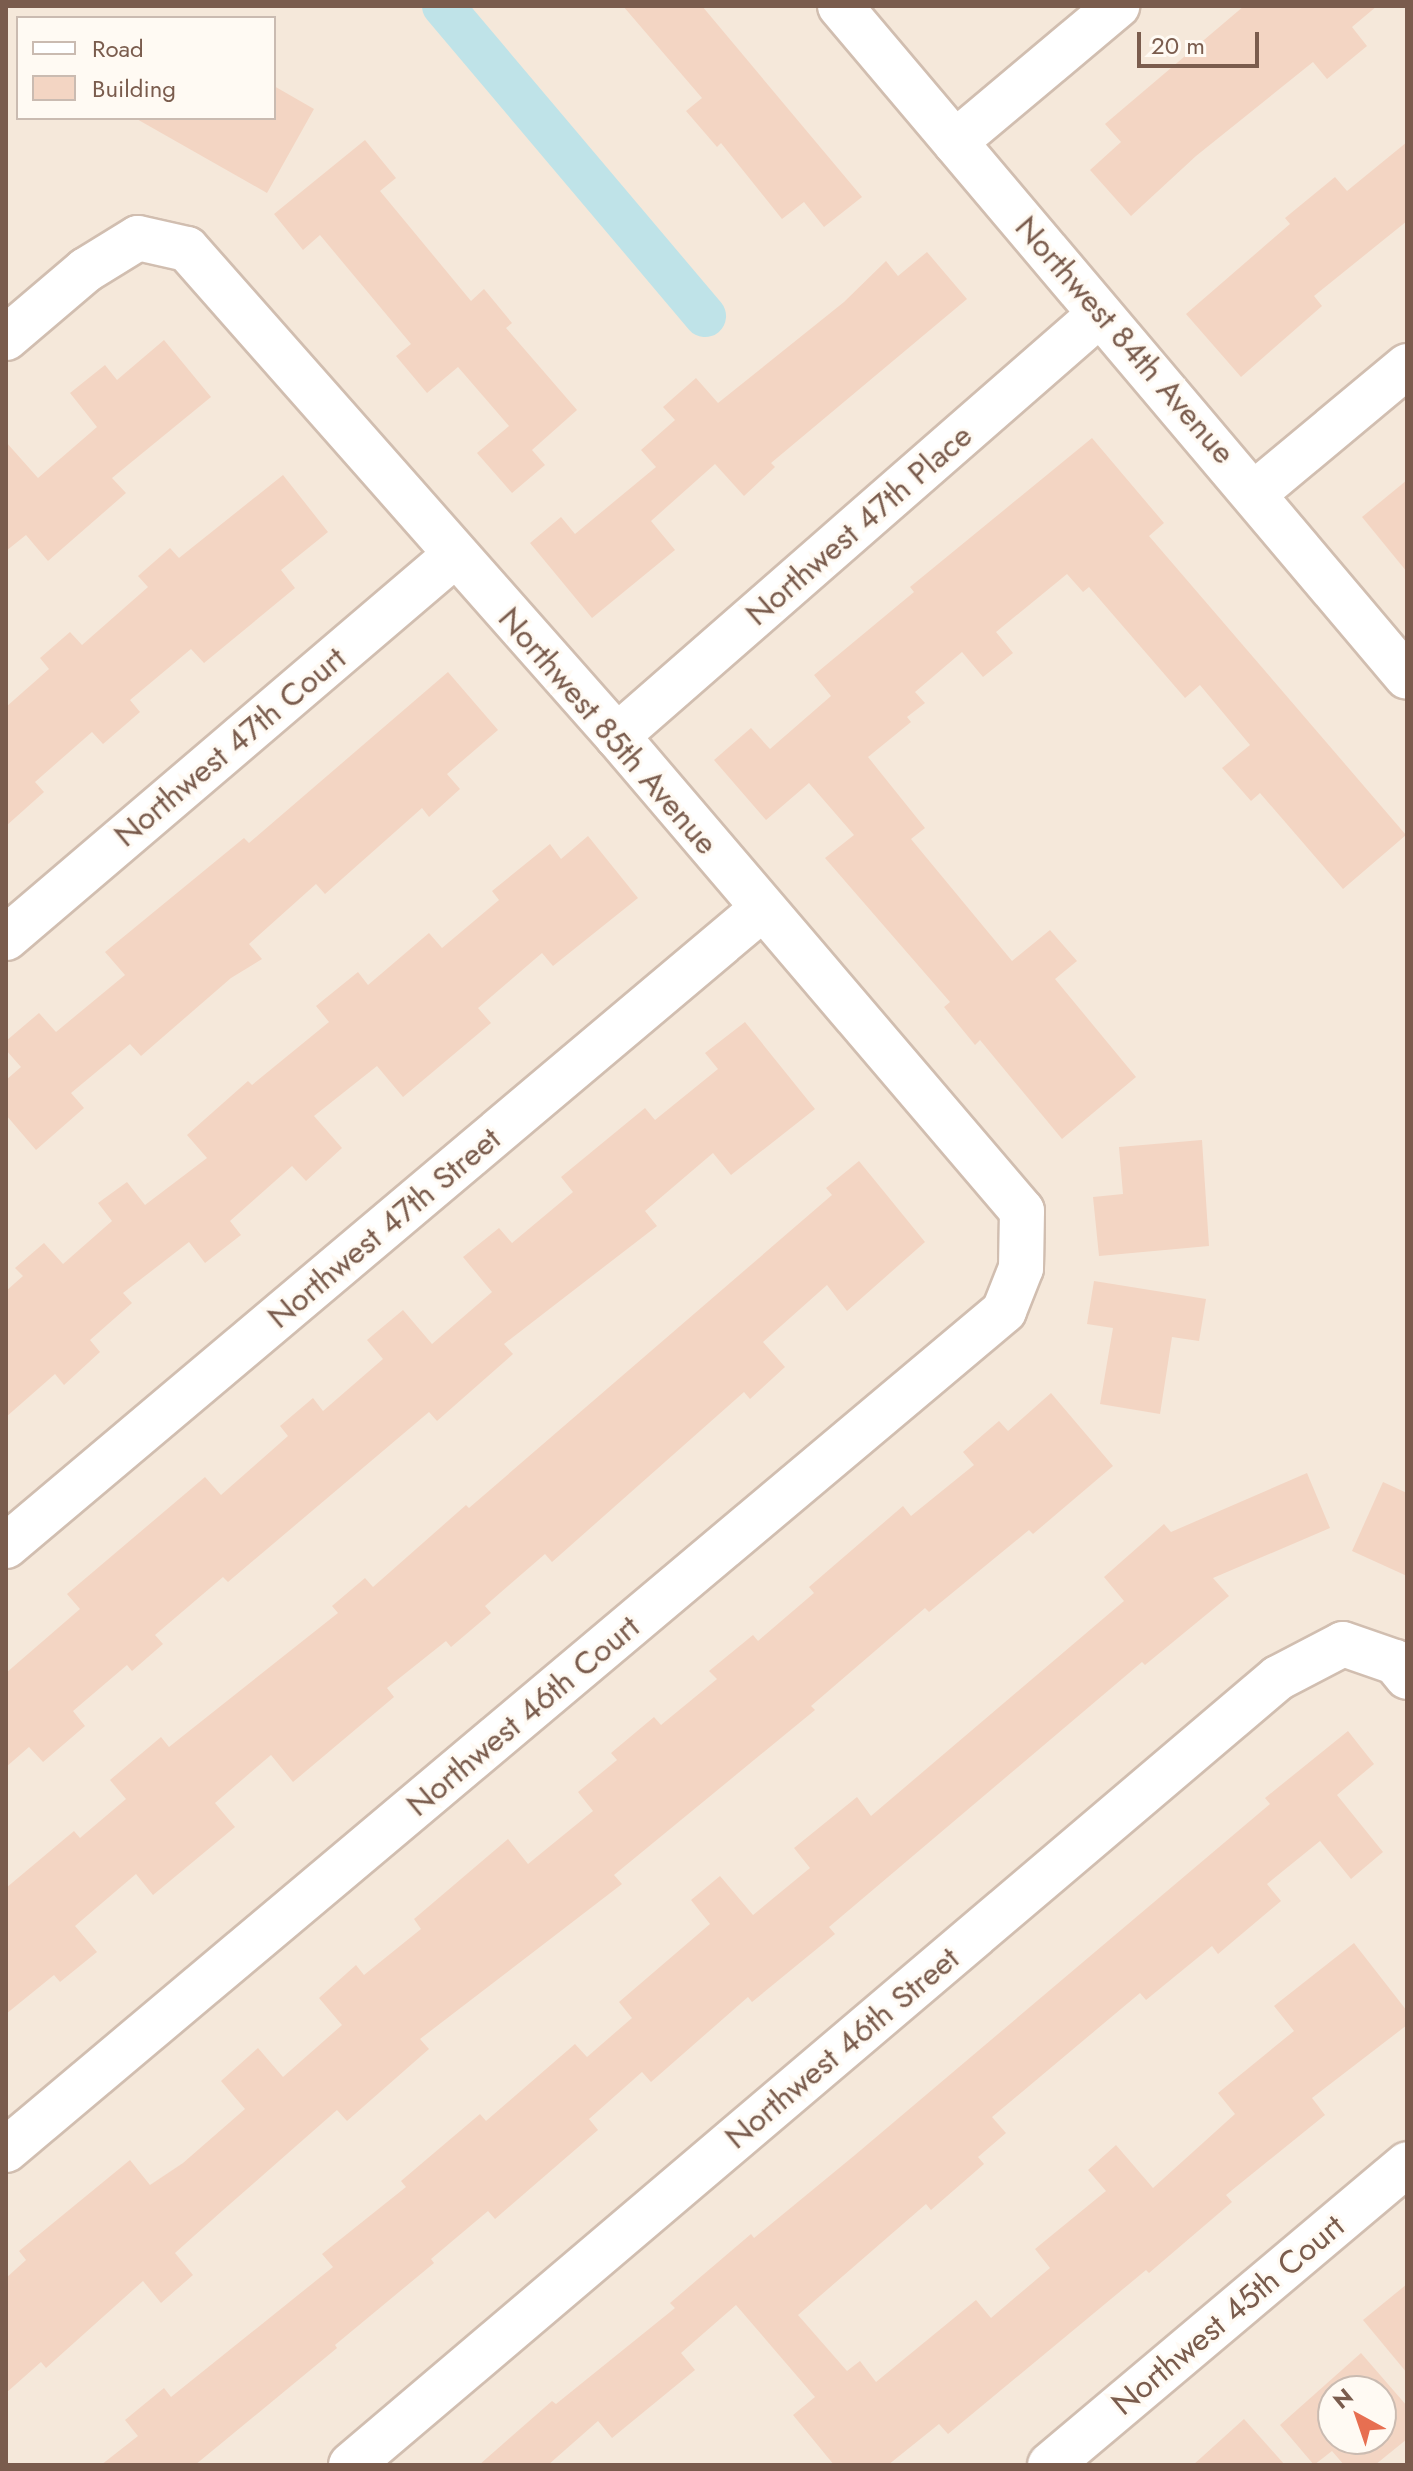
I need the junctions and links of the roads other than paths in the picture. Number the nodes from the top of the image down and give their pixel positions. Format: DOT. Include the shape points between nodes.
graph roads {
  1 [pos="840,6"];
  2 [pos="1117,6"];
  3 [pos="955,142"];
  4 [pos="1100,314"];
  5 [pos="6,338"];
  6 [pos="1407,366"];
  7 [pos="1256,492"];
  8 [pos="454,556"];
  9 [pos="1407,677"];
  10 [pos="617,736"];
  11 [pos="762,909"];
  12 [pos="6,938"];
  13 [pos="1021,1268"];
  14 [pos="6,1546"];
  15 [pos="1407,1677"];
  16 [pos="6,2150"];
  17 [pos="1407,2164"];
  18 [pos="351,2465"];
  19 [pos="1050,2465"];
  1 -- 3 [label="street, Northwest 84th Avenue"];
  2 -- 3 [label="street"];
  3 -- 4 [label="street, Northwest 84th Avenue"];
  4 -- 7 [label="street, Northwest 84th Avenue"];
  4 -- 10 [label="street, Northwest 47th Place"];
  5 -- 8 [label="street, Northwest 85th Avenue" via="86,270 138,238 187,249"];
  6 -- 7 [label="street"];
  7 -- 9 [label="street, Northwest 84th Avenue"];
  8 -- 10 [label="street, Northwest 85th Avenue"];
  8 -- 12 [label="street, Northwest 47th Court"];
  10 -- 11 [label="street, Northwest 85th Avenue"];
  11 -- 13 [label="street, Northwest 85th Avenue" via="1022,1211"];
  11 -- 14 [label="street, Northwest 47th Street"];
  13 -- 16 [label="street, Northwest 46th Court" via="1004,1311"];
  15 -- 18 [label="street, Northwest 46th Street" via="1395,1662 1343,1644 1278,1678"];
  17 -- 19 [label="street, Northwest 45th Court"];
}
